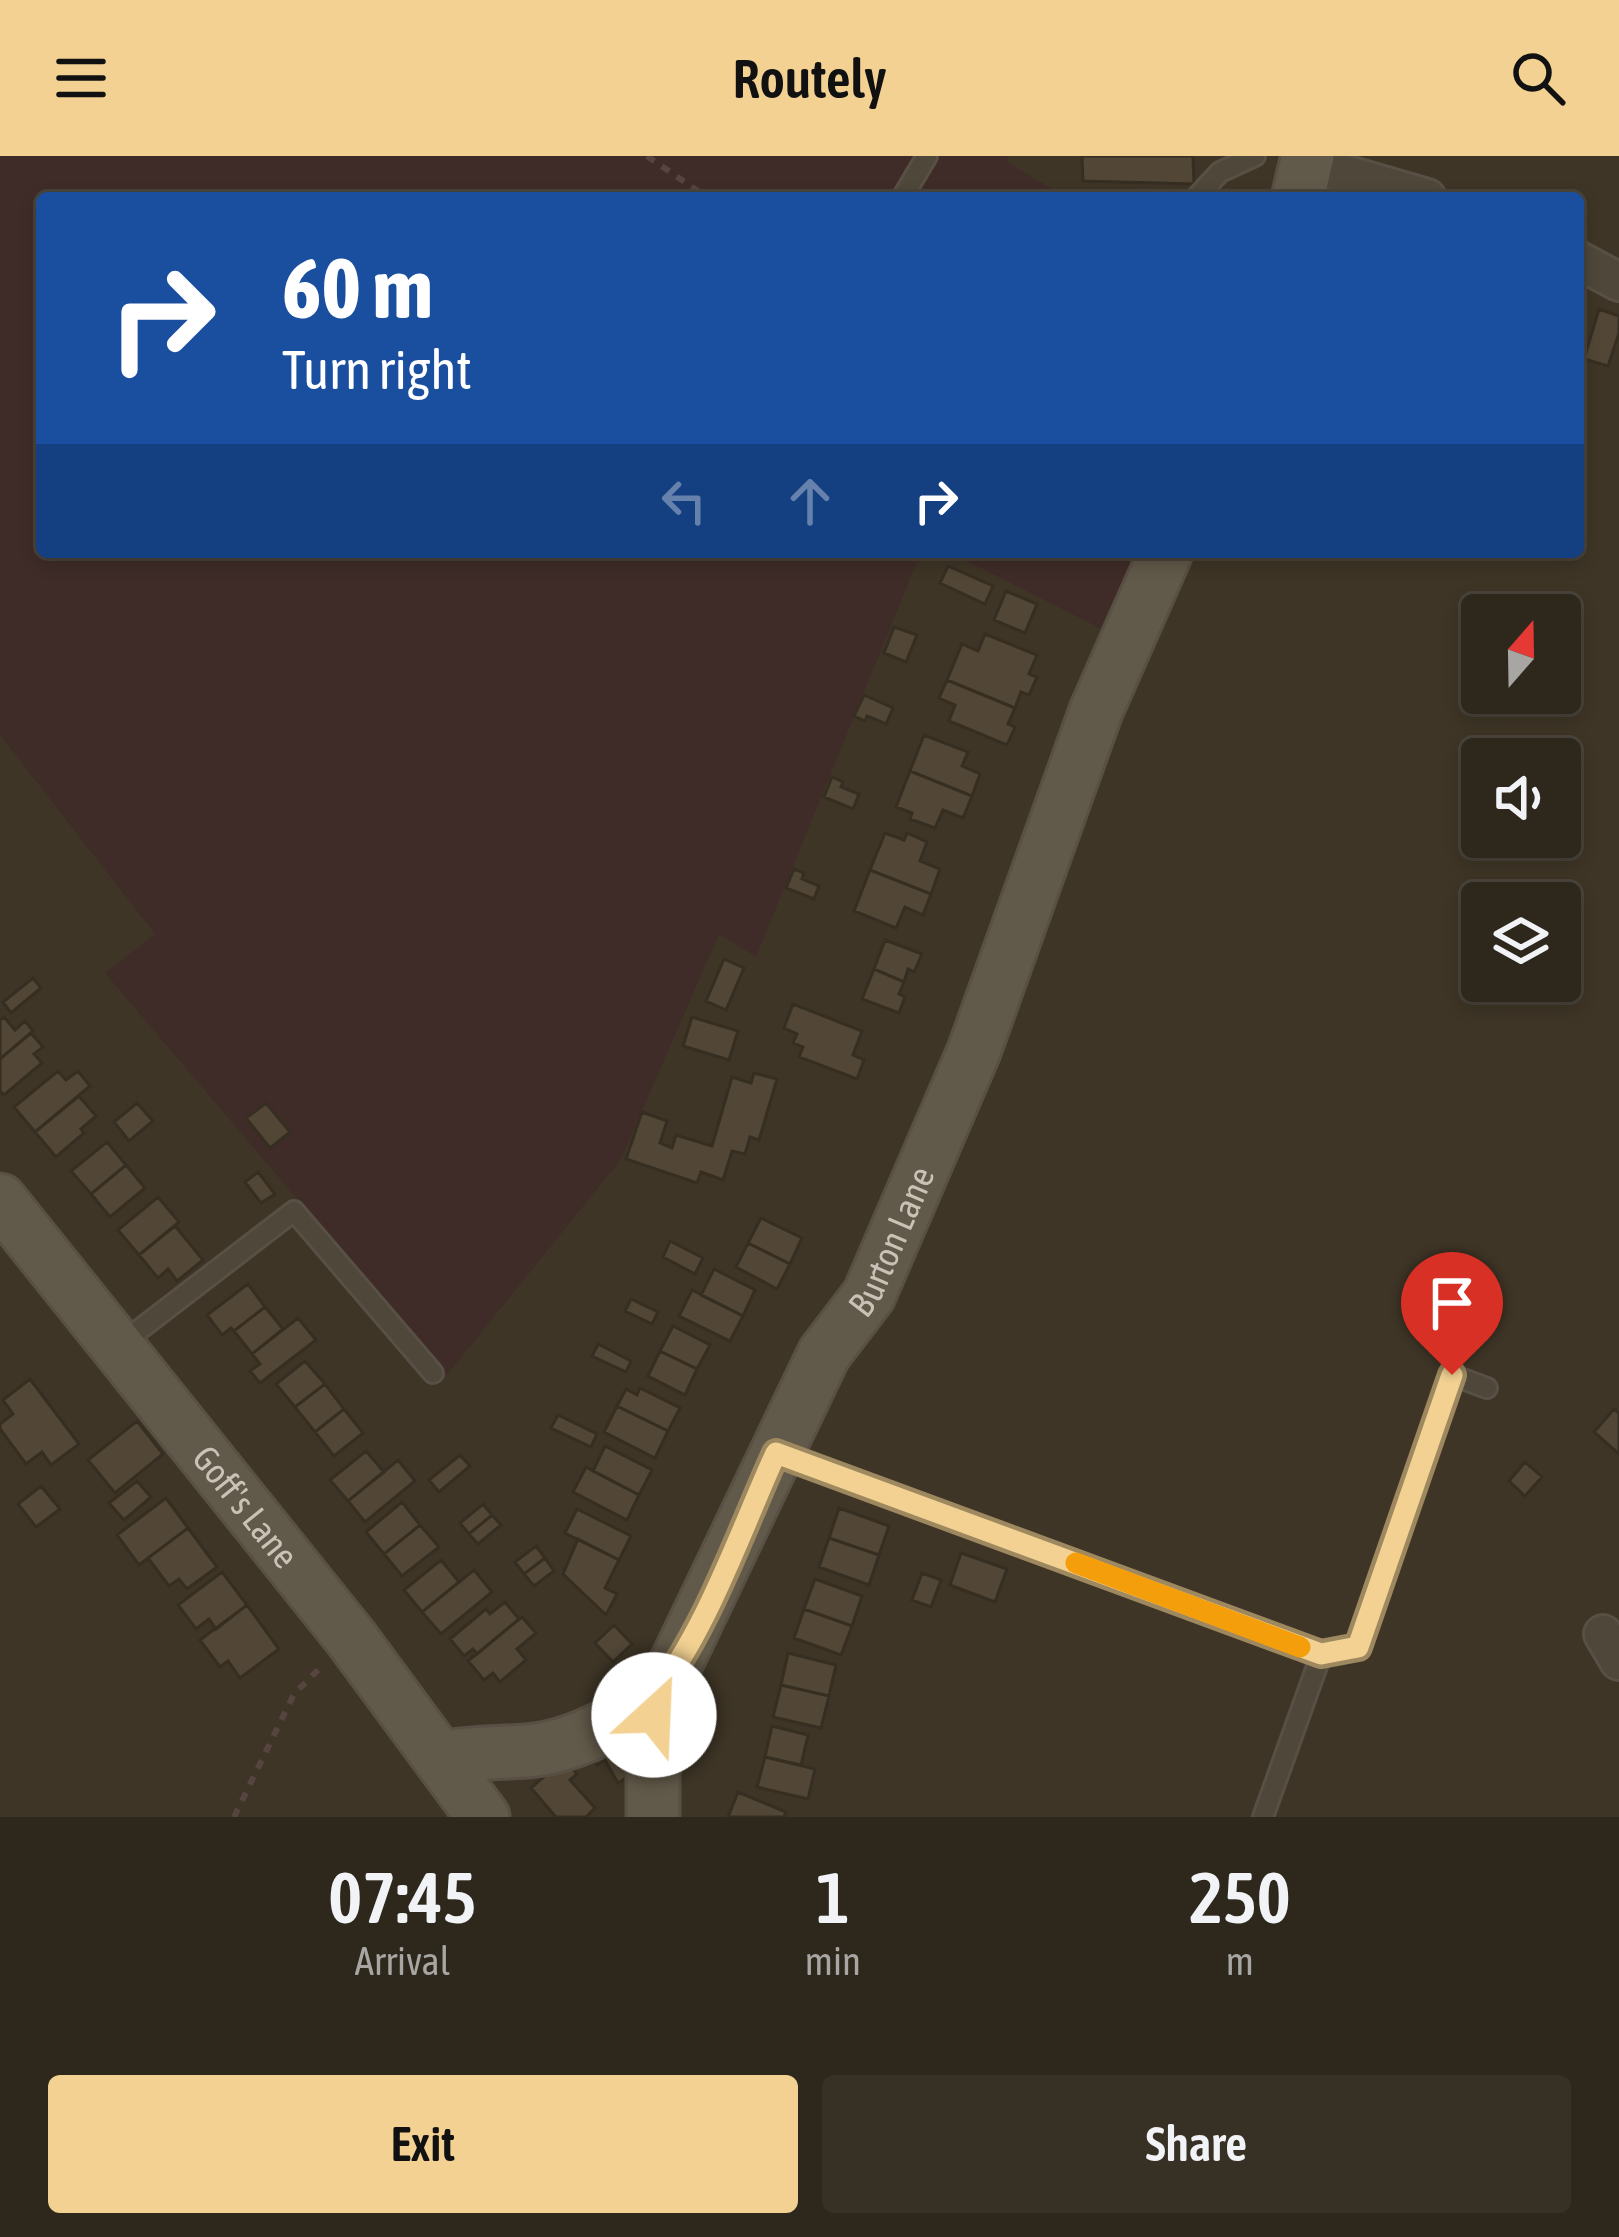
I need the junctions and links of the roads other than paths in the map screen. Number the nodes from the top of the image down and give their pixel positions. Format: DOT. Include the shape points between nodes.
graph roads {
  1 [pos="927,156"];
  2 [pos="1256,156"];
  3 [pos="1304,172"];
  4 [pos="906,192"];
  5 [pos="1202,192"];
  6 [pos="1399,192"];
  7 [pos="1584,263"];
  8 [pos="1619,282"];
  9 [pos="1163,558"];
  10 [pos="0,1200"];
  11 [pos="118,1346"];
  12 [pos="433,1373"];
  13 [pos="1487,1388"];
  14 [pos="776,1453"];
  15 [pos="1321,1654"];
  16 [pos="653,1697"];
  17 [pos="441,1758"];
  18 [pos="483,1817"];
  19 [pos="653,1817"];
  20 [pos="1263,1817"];
  1 -- 4 [label="lane"];
  2 -- 5 [label="lane" via="1220,172"];
  3 -- 6 [label="street"];
  7 -- 8 [label="street"];
  9 -- 14 [label="street, Burton Lane" via="1096,711 974,1051 887,1254 869,1294 824,1354"];
  10 -- 11 [label="street, Goff's Lane"];
  11 -- 12 [label="lane" via="294,1211"];
  11 -- 17 [label="street, Goff's Lane"];
  13 -- 15 [label="lane" via="1452,1375 1358,1647"];
  14 -- 15 [label="lane"];
  14 -- 16 [label="street, Burton Lane" via="692,1636"];
  15 -- 20 [label="lane"];
  16 -- 17 [label="street, Burton Lane" via="616,1720 532,1750"];
  16 -- 19 [label="street"];
  17 -- 18 [label="street, Goff's Lane"];
}
